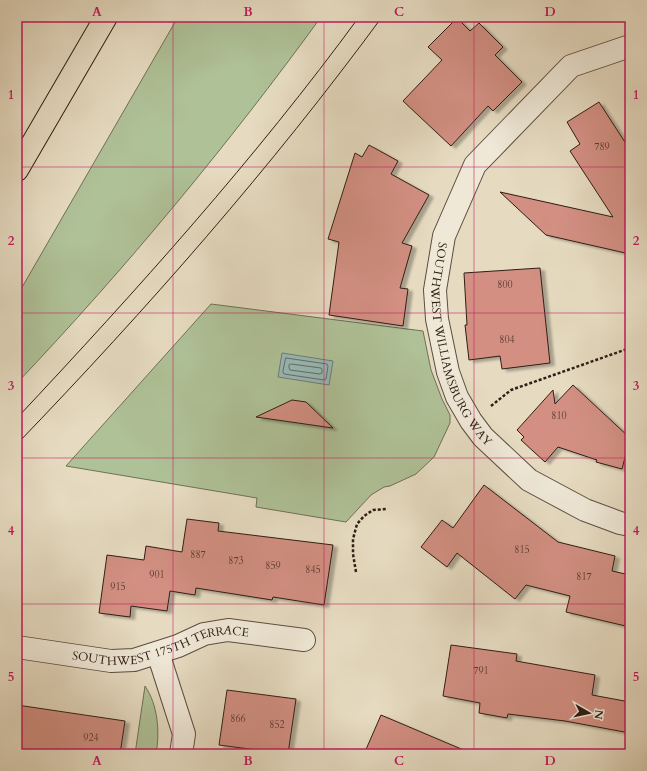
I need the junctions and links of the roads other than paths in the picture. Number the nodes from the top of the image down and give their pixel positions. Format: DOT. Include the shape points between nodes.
graph roads {
  1 [pos="106,17"];
  2 [pos="630,46"];
  3 [pos="17,170"];
  4 [pos="630,525"];
  5 [pos="304,640"];
  6 [pos="17,647"];
  7 [pos="158,653"];
  8 [pos="181,754"];
  1 -- 3 [label="main road"];
  2 -- 4 [label="street, SOUTHWEST WILLIAMSBURG WAY" via="571,66 475,165 444,236 435,290 437,319 448,372 457,397 483,437 529,480 585,510"];
  5 -- 7 [label="street, SOUTHWEST 175TH TERRACE" via="228,630 204,634"];
  6 -- 7 [label="street, SOUTHWEST 175TH TERRACE" via="111,661 134,660"];
  7 -- 8 [label="street" via="184,734"];
}
